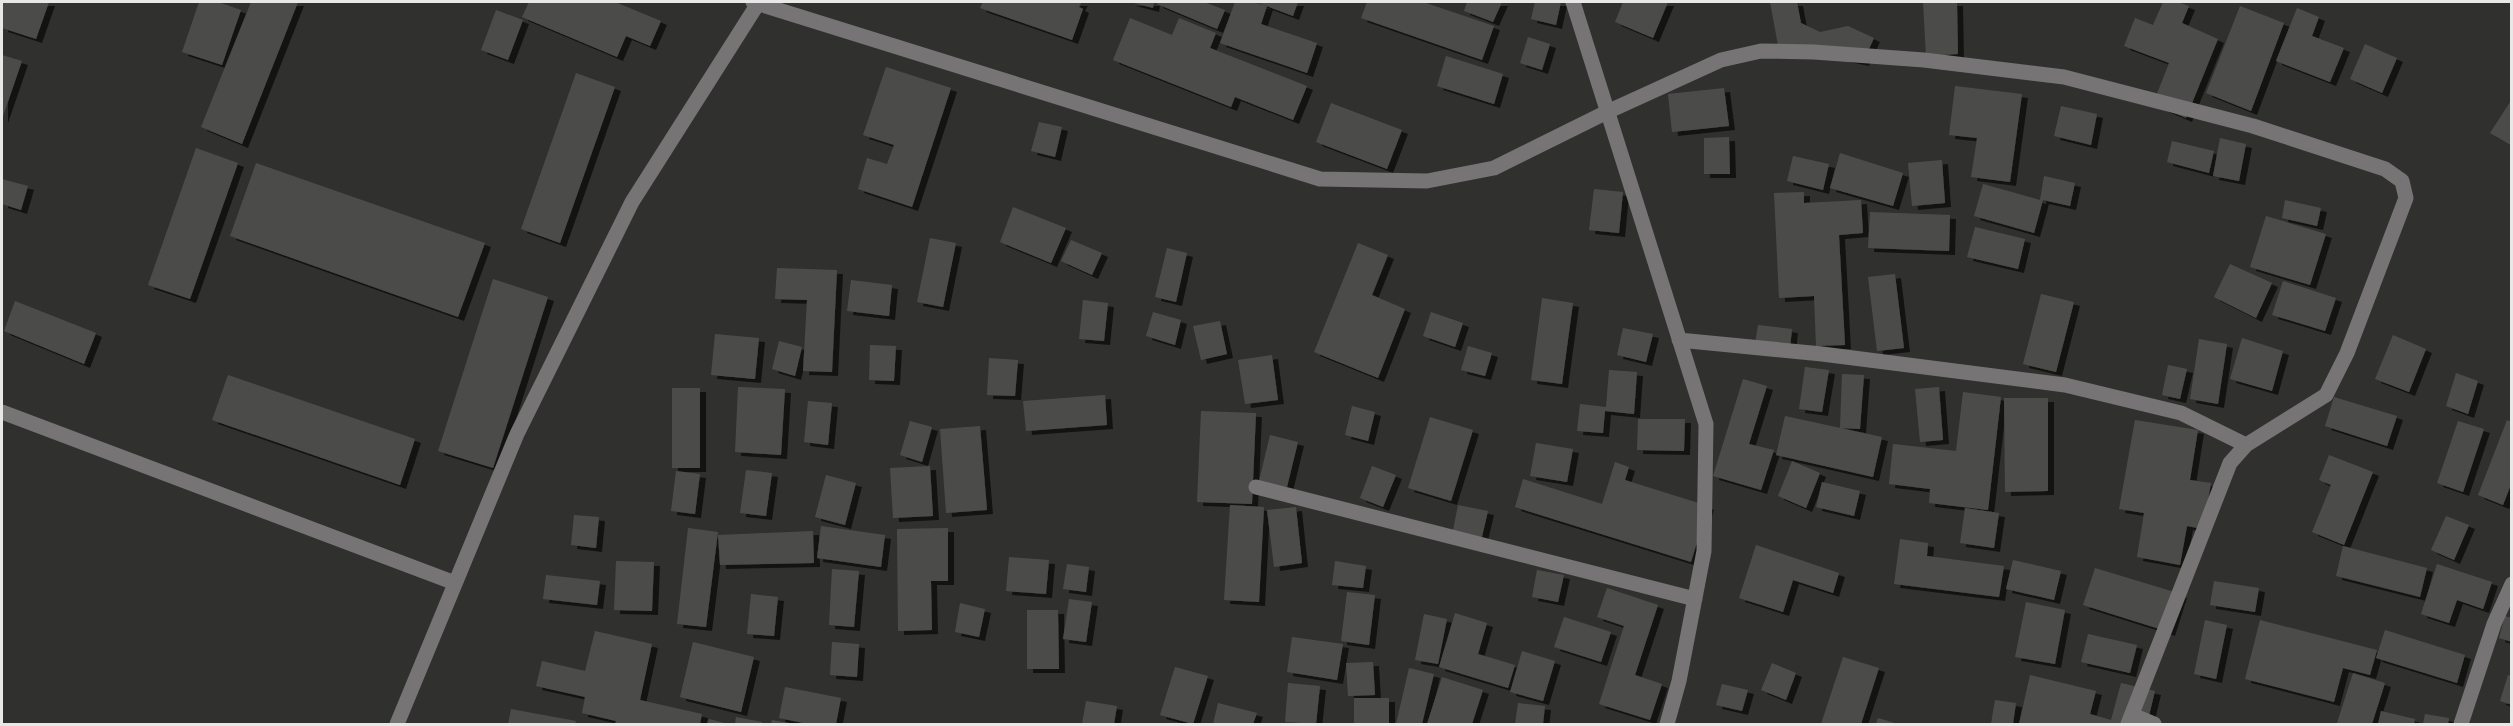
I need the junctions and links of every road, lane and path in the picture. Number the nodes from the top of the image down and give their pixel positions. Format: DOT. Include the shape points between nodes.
graph roads {
  1 [pos="756,2"];
  2 [pos="1573,2"];
  3 [pos="1607,112"];
  4 [pos="1680,340"];
  5 [pos="2,412"];
  6 [pos="2246,446"];
  7 [pos="1256,487"];
  8 [pos="455,584"];
  9 [pos="2511,584"];
  10 [pos="1695,599"];
  11 [pos="2130,720"];
  12 [pos="397,724"];
  13 [pos="1667,724"];
  14 [pos="2154,724"];
  15 [pos="2461,724"];
  1 -- 3 [label="street" via="1320,179 1427,181 1494,168"];
  1 -- 8 [label="street" via="632,202 517,434"];
  2 -- 3 [label="street"];
  3 -- 4 [label="street"];
  3 -- 6 [label="street" via="1721,60 1761,51 1924,60 2064,77 2253,126 2385,169 2402,181 2406,198 2347,353 2326,395"];
  4 -- 6 [label="street" via="2065,385 2181,413"];
  4 -- 10 [label="street" via="1706,424 1704,551"];
  5 -- 8 [label="street"];
  6 -- 11 [label="street" via="2230,463"];
  7 -- 10 [label="street"];
  8 -- 12 [label="street"];
  9 -- 15 [label="street"];
  10 -- 13 [label="street"];
  11 -- 14 [label="street"];
}
